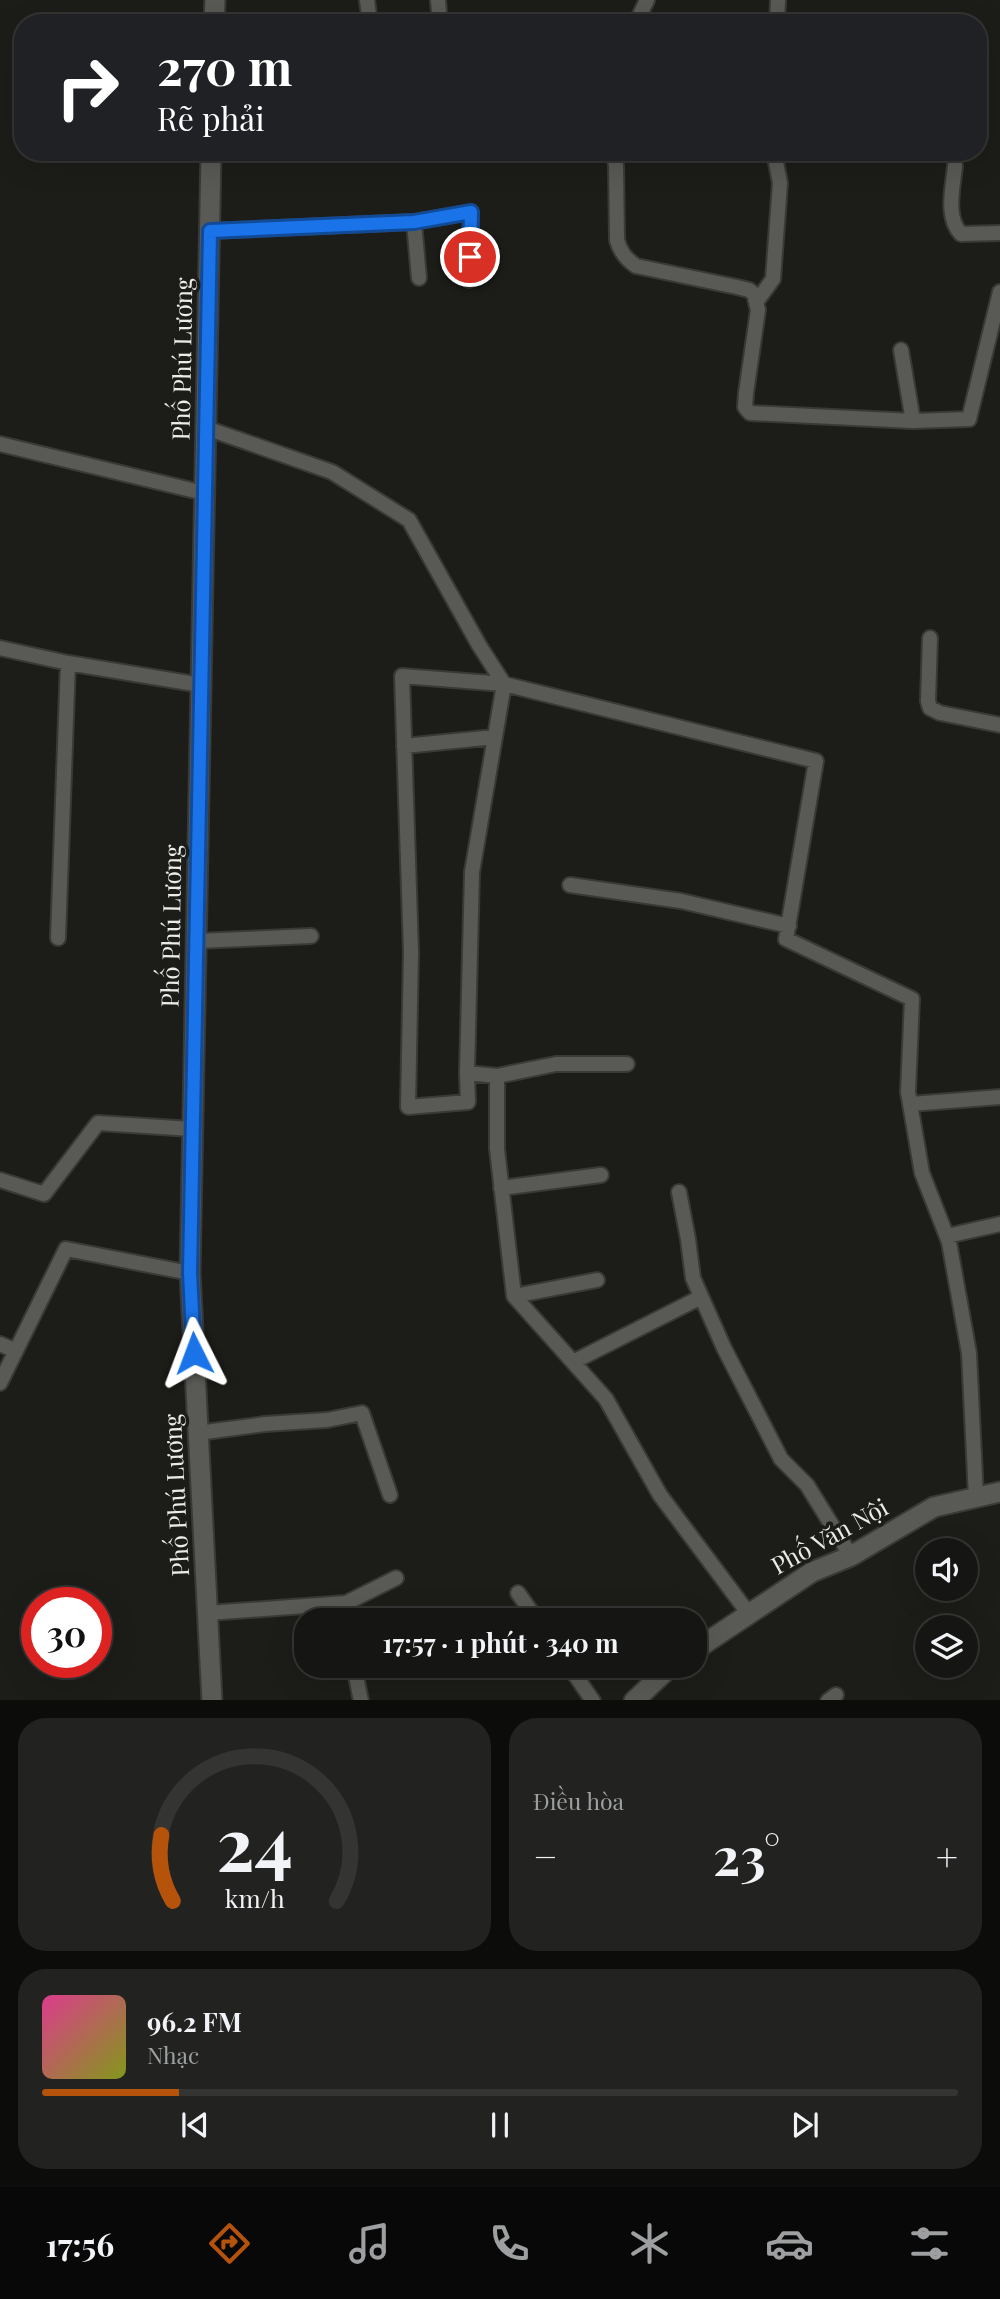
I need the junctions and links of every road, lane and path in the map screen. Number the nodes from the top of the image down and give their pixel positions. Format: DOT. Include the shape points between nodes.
graph roads {
  1 [pos="211,161"];
  2 [pos="616,161"];
  3 [pos="776,161"];
  4 [pos="954,166"];
  5 [pos="414,222"];
  6 [pos="210,231"];
  7 [pos="1000,233"];
  8 [pos="419,278"];
  9 [pos="469,280"];
  10 [pos="1000,292"];
  11 [pos="757,301"];
  12 [pos="901,350"];
  13 [pos="913,421"];
  14 [pos="206,428"];
  15 [pos="0,444"];
  16 [pos="204,493"];
  17 [pos="930,638"];
  18 [pos="0,648"];
  19 [pos="68,663"];
  20 [pos="504,684"];
  21 [pos="201,685"];
  22 [pos="1000,725"];
  23 [pos="495,737"];
  24 [pos="404,746"];
  25 [pos="570,886"];
  26 [pos="789,926"];
  27 [pos="312,936"];
  28 [pos="58,938"];
  29 [pos="196,942"];
  30 [pos="627,1064"];
  31 [pos="467,1073"];
  32 [pos="497,1076"];
  33 [pos="1000,1097"];
  34 [pos="911,1104"];
  35 [pos="192,1129"];
  36 [pos="601,1175"];
  37 [pos="0,1181"];
  38 [pos="501,1188"];
  39 [pos="679,1192"];
  40 [pos="1000,1224"];
  41 [pos="947,1236"];
  42 [pos="190,1273"];
  43 [pos="597,1280"];
  44 [pos="514,1296"];
  45 [pos="701,1297"];
  46 [pos="0,1344"];
  47 [pos="16,1351"];
  48 [pos="573,1362"];
  49 [pos="0,1382"];
  50 [pos="198,1433"];
  51 [pos="1000,1492"];
  52 [pos="390,1495"];
  53 [pos="976,1497"];
  54 [pos="850,1556"];
  55 [pos="396,1578"];
  56 [pos="518,1593"];
  57 [pos="346,1603"];
  58 [pos="347,1608"];
  59 [pos="529,1608"];
  60 [pos="208,1613"];
  61 [pos="749,1614"];
  62 [pos="707,1642"];
  63 [pos="356,1678"];
  64 [pos="577,1678"];
  65 [pos="658,1678"];
  66 [pos="212,1700"];
  67 [pos="361,1700"];
  68 [pos="593,1700"];
  69 [pos="634,1700"];
  1 -- 6 [label="street, Phố Phú Lương"];
  2 -- 11 [label="lane" via="617,240 626,259 636,266 749,290"];
  3 -- 11 [label="lane" via="780,183 773,279"];
  4 -- 7 [label="lane" via="951,211 956,229 961,234"];
  5 -- 6 [label="lane"];
  5 -- 8 [label="lane"];
  5 -- 9 [label="lane" via="471,212"];
  6 -- 14 [label="street, Phố Phú Lương"];
  10 -- 13 [label="lane" via="969,419"];
  11 -- 13 [label="lane" via="745,407 750,413"];
  12 -- 13 [label="lane"];
  14 -- 16 [label="street, Phố Phú Lương"];
  14 -- 20 [label="lane" via="332,471 409,520"];
  15 -- 16 [label="lane"];
  16 -- 21 [label="street, Phố Phú Lương"];
  17 -- 22 [label="lane" via="930,708"];
  18 -- 19 [label="lane"];
  19 -- 21 [label="lane"];
  19 -- 28 [label="lane"];
  20 -- 23 [label="lane"];
  20 -- 24 [label="lane" via="402,676"];
  20 -- 26 [label="lane" via="816,761"];
  21 -- 29 [label="street, Phố Phú Lương"];
  23 -- 24 [label="lane"];
  23 -- 31 [label="lane" via="472,872"];
  24 -- 31 [label="lane" via="411,952 408,1107 468,1102"];
  25 -- 26 [label="lane" via="681,901"];
  26 -- 34 [label="lane" via="786,939 912,999"];
  27 -- 29 [label="lane"];
  29 -- 35 [label="street, Phố Phú Lương"];
  30 -- 32 [label="lane" via="556,1064"];
  31 -- 32 [label="lane"];
  32 -- 38 [label="lane" via="496,1149"];
  33 -- 34 [label="lane"];
  34 -- 41 [label="lane" via="922,1173"];
  35 -- 37 [label="lane" via="98,1123 44,1194"];
  35 -- 42 [label="street, Phố Phú Lương"];
  36 -- 38 [label="lane"];
  38 -- 44 [label="lane"];
  39 -- 45 [label="lane" via="693,1278"];
  40 -- 41 [label="lane"];
  41 -- 53 [label="lane" via="968,1353"];
  42 -- 47 [label="lane" via="66,1249"];
  42 -- 50 [label="street, Phố Phú Lương"];
  43 -- 44 [label="lane"];
  44 -- 48 [label="lane"];
  45 -- 48 [label="lane"];
  45 -- 54 [label="lane" via="781,1459 807,1485"];
  46 -- 47 [label="lane"];
  47 -- 49 [label="lane"];
  48 -- 61 [label="lane" via="606,1399 660,1495"];
  50 -- 52 [label="lane" via="362,1413"];
  50 -- 60 [label="street, Phố Phú Lương"];
  51 -- 53 [label="street, Phố Văn Nội"];
  53 -- 54 [label="street, Phố Văn Nội" via="934,1507"];
  54 -- 61 [label="street, Phố Văn Nội" via="811,1572"];
  55 -- 57 [label="lane"];
  56 -- 59 [label="lane"];
  57 -- 58 [label="lane"];
  57 -- 60 [label="lane"];
  60 -- 66 [label="street, Phố Phú Lương"];
  61 -- 62 [label="street, Phố Văn Nội"];
  63 -- 67 [label="lane"];
  64 -- 68 [label="lane"];
  65 -- 69 [label="street"];
}
